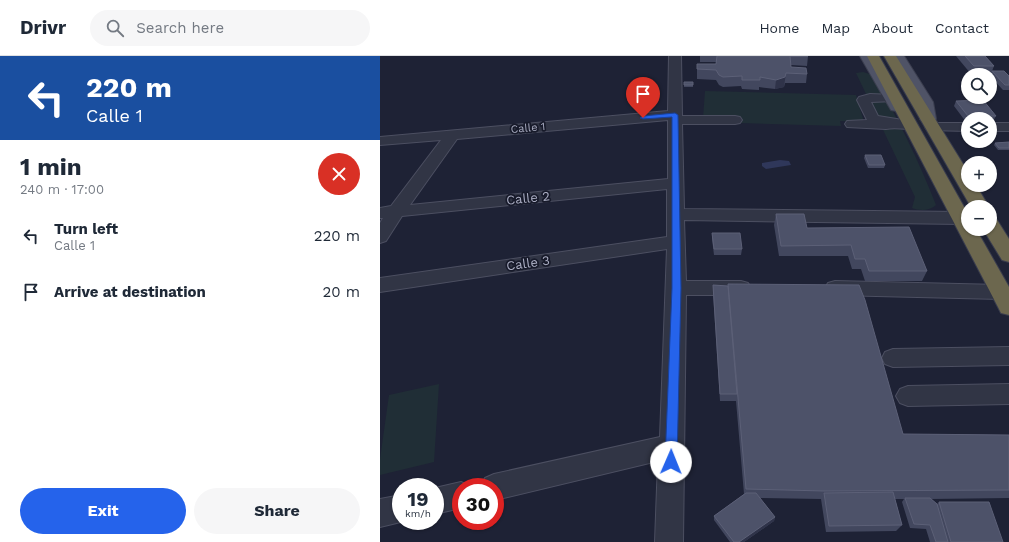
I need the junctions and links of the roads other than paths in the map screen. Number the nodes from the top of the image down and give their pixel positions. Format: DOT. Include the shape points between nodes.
graph roads {
  1 [pos="675,56"];
  2 [pos="866,56"];
  3 [pos="873,56"];
  4 [pos="890,56"];
  5 [pos="898,56"];
  6 [pos="892,97"];
  7 [pos="675,117"];
  8 [pos="735,120"];
  9 [pos="904,123"];
  10 [pos="930,123"];
  11 [pos="852,124"];
  12 [pos="961,126"];
  13 [pos="997,127"];
  14 [pos="1009,127"];
  15 [pos="452,135"];
  16 [pos="380,141"];
  17 [pos="676,183"];
  18 [pos="976,200"];
  19 [pos="388,213"];
  20 [pos="676,214"];
  21 [pos="960,218"];
  22 [pos="380,236"];
  23 [pos="997,236"];
  24 [pos="676,242"];
  25 [pos="1009,256"];
  26 [pos="380,285"];
  27 [pos="676,288"];
  28 [pos="756,288"];
  29 [pos="819,288"];
  30 [pos="1005,299"];
  31 [pos="1009,356"];
  32 [pos="893,358"];
  33 [pos="1009,394"];
  34 [pos="908,396"];
  35 [pos="672,446"];
  36 [pos="504,485"];
  37 [pos="392,511"];
  38 [pos="380,513"];
  39 [pos="669,542"];
  1 -- 7 [label="street"];
  2 -- 6 [label="main road"];
  3 -- 6 [label="highway"];
  4 -- 10 [label="highway"];
  5 -- 10 [label="main road" via="926,102"];
  6 -- 9 [label="highway"];
  6 -- 9 [label="street" via="864,100 872,118 879,122"];
  7 -- 8 [label="street, Calle 1"];
  7 -- 15 [label="street, Calle 1"];
  7 -- 17 [label="street"];
  9 -- 11 [label="street" via="883,126"];
  9 -- 21 [label="highway"];
  10 -- 12 [label="street"];
  10 -- 18 [label="highway"];
  13 -- 14 [label="street"];
  15 -- 16 [label="street, Calle 1"];
  15 -- 19 [label="street"];
  17 -- 19 [label="street, Calle 2"];
  17 -- 20 [label="street"];
  19 -- 22 [label="street"];
  20 -- 21 [label="street"];
  20 -- 24 [label="street"];
  21 -- 30 [label="highway"];
  23 -- 25 [label="highway"];
  24 -- 26 [label="street, Calle 3"];
  24 -- 27 [label="street"];
  27 -- 28 [label="street"];
  27 -- 35 [label="street"];
  29 -- 30 [label="street"];
  31 -- 32 [label="street"];
  33 -- 34 [label="street"];
  35 -- 36 [label="street"];
  35 -- 39 [label="street"];
  37 -- 38 [label="street"];
}
